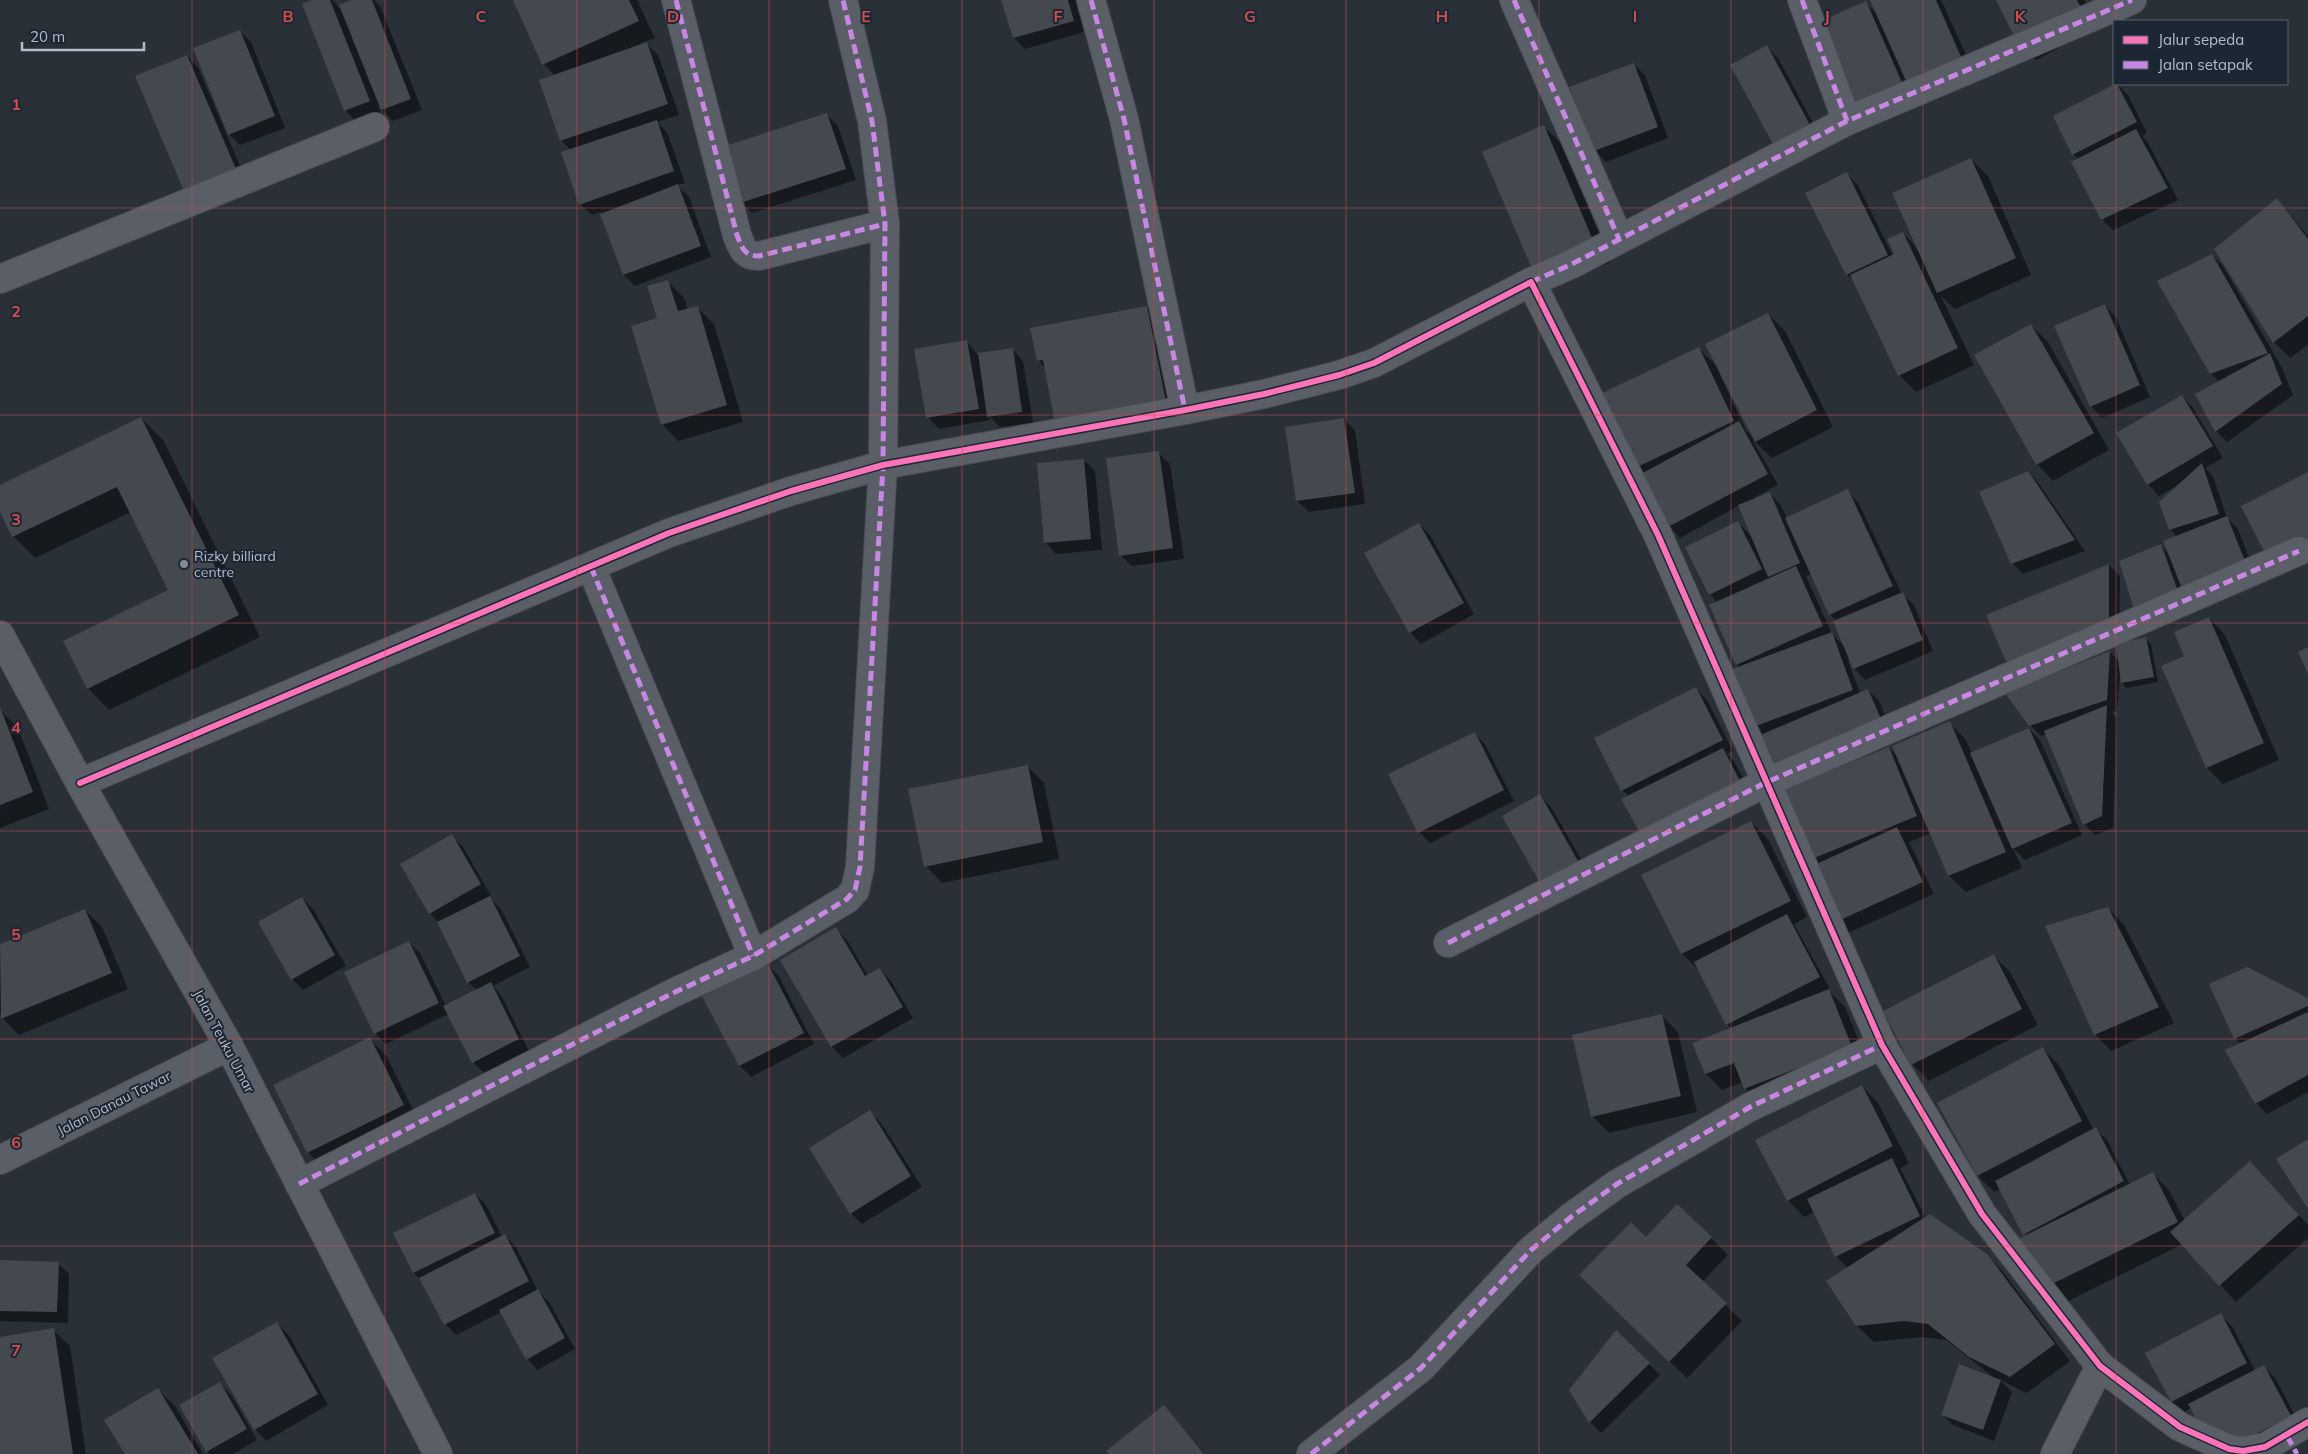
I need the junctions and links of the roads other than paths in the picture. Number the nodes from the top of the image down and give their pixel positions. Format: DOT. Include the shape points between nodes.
graph roads {
  1 [pos="676,0"];
  2 [pos="843,0"];
  3 [pos="1091,0"];
  4 [pos="1514,0"];
  5 [pos="1802,0"];
  6 [pos="2132,0"];
  7 [pos="1847,121"];
  8 [pos="375,127"];
  9 [pos="885,224"];
  10 [pos="1619,239"];
  11 [pos="0,279"];
  12 [pos="1531,282"];
  13 [pos="1185,410"];
  14 [pos="883,465"];
  15 [pos="2299,551"];
  16 [pos="591,567"];
  17 [pos="0,635"];
  18 [pos="1765,782"];
  19 [pos="80,783"];
  20 [pos="1448,944"];
  21 [pos="753,956"];
  22 [pos="1882,1045"];
  23 [pos="229,1046"];
  24 [pos="0,1160"];
  25 [pos="299,1184"];
  26 [pos="2100,1366"];
  27 [pos="2297,1437"];
  28 [pos="438,1454"];
  29 [pos="1311,1454"];
  30 [pos="2055,1454"];
  1 -- 9 [label="street" via="744,252 759,256"];
  2 -- 9 [label="street" via="872,121"];
  3 -- 13 [label="street" via="1124,118"];
  4 -- 10 [label="street"];
  5 -- 7 [label="street"];
  6 -- 7 [label="street"];
  7 -- 10 [label="street"];
  8 -- 11 [label="street"];
  9 -- 14 [label="street"];
  10 -- 12 [label="street"];
  12 -- 13 [label="street" via="1374,363 1264,394"];
  12 -- 18 [label="street" via="1658,535"];
  13 -- 14 [label="street"];
  14 -- 16 [label="street" via="791,491 669,533"];
  14 -- 21 [label="street" via="858,880 847,899"];
  15 -- 18 [label="street"];
  16 -- 19 [label="street"];
  16 -- 21 [label="street"];
  17 -- 19 [label="street, Jalan Teuku Umar"];
  18 -- 20 [label="street"];
  18 -- 22 [label="street"];
  19 -- 23 [label="street, Jalan Teuku Umar"];
  21 -- 25 [label="street" via="673,993"];
  22 -- 26 [label="street" via="1982,1214"];
  22 -- 29 [label="street" via="1750,1107 1617,1184 1531,1250 1420,1368"];
  23 -- 24 [label="street, Jalan Danau Tawar"];
  23 -- 25 [label="street, Jalan Teuku Umar"];
  25 -- 28 [label="street, Jalan Teuku Umar"];
  26 -- 27 [label="street" via="2180,1427 2229,1449 2255,1450"];
  26 -- 30 [label="street"];
}
